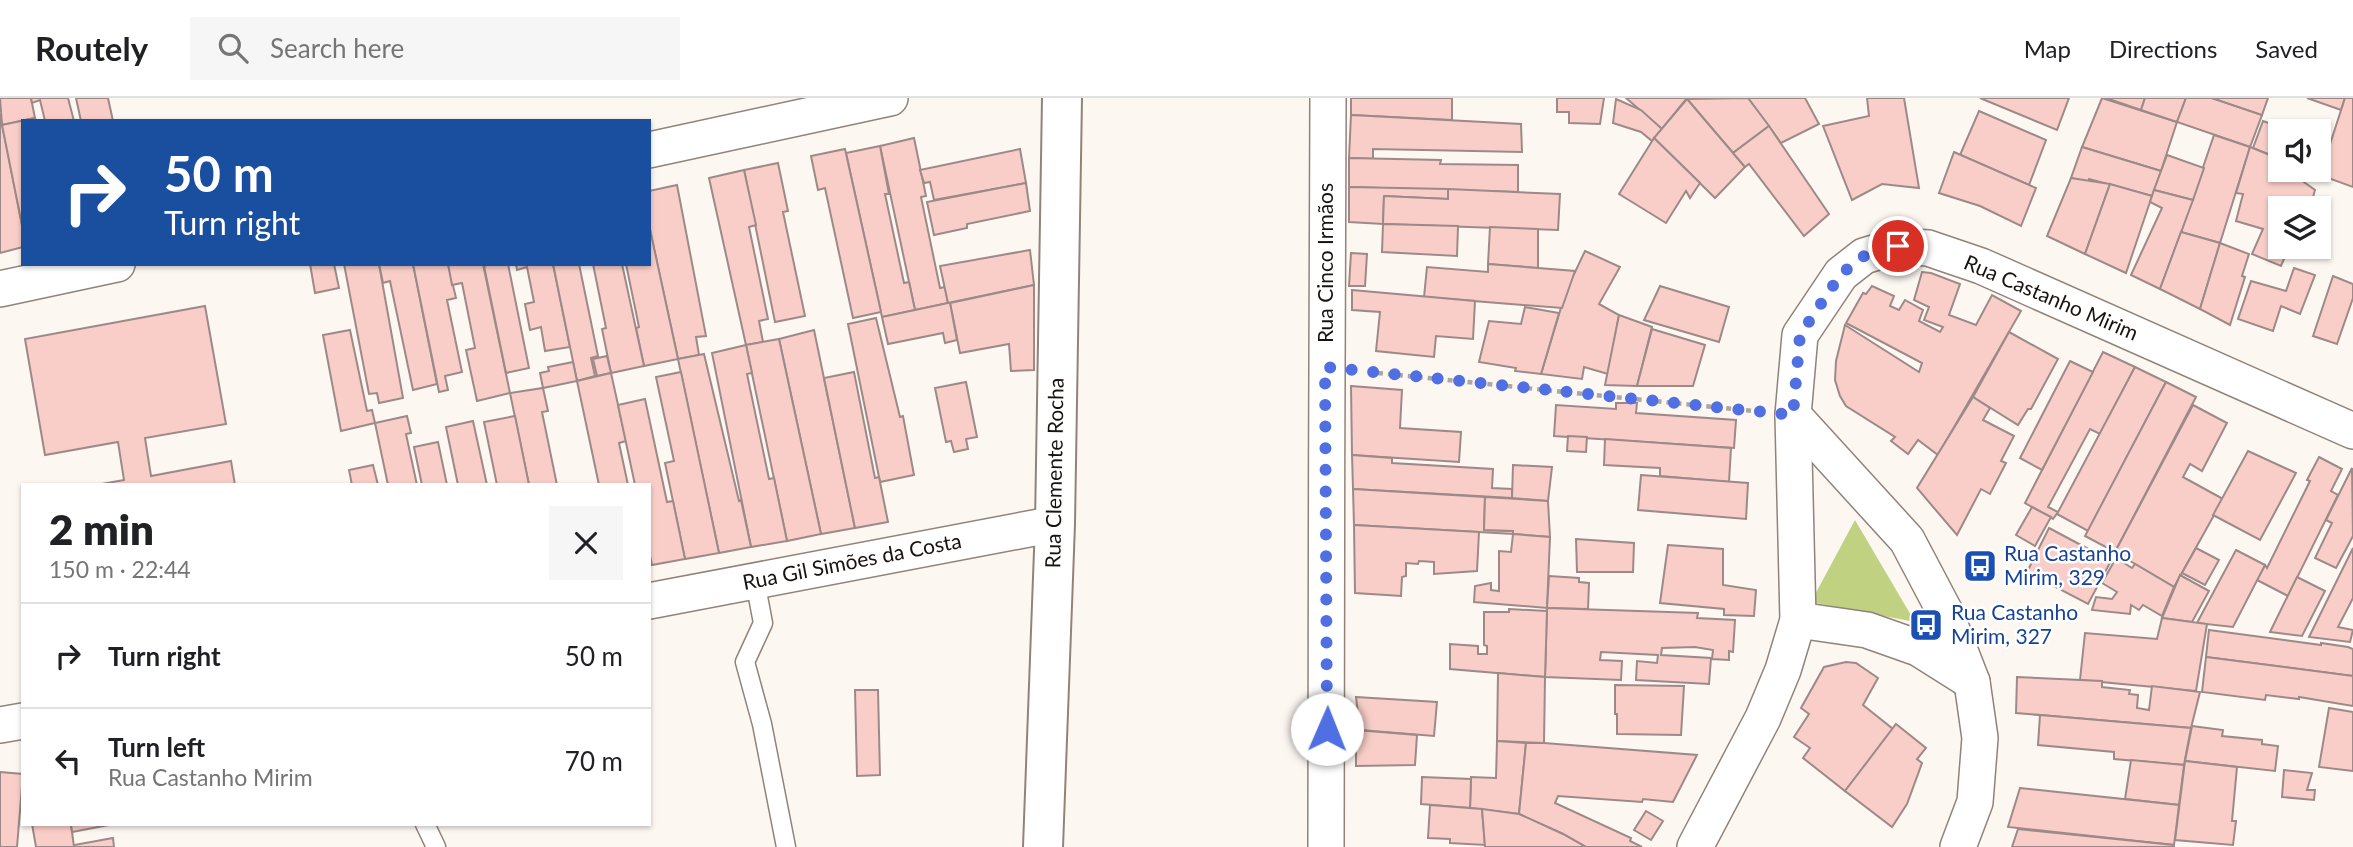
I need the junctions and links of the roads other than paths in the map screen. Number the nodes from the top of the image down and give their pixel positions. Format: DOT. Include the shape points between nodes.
graph roads {
  1 [pos="890,98"];
  2 [pos="1062,98"];
  3 [pos="1328,98"];
  4 [pos="651,150"];
  5 [pos="108,266"];
  6 [pos="0,289"];
  7 [pos="1793,415"];
  8 [pos="2353,431"];
  9 [pos="1055,524"];
  10 [pos="755,581"];
  11 [pos="651,601"];
  12 [pos="1798,620"];
  13 [pos="1972,682"];
  14 [pos="21,721"];
  15 [pos="0,725"];
  16 [pos="426,826"];
  17 [pos="436,847"];
  18 [pos="786,847"];
  19 [pos="1043,847"];
  20 [pos="1326,847"];
  21 [pos="1695,847"];
  22 [pos="1958,847"];
  1 -- 4 [label="street"];
  2 -- 9 [label="street, Rua Clemente Rocha"];
  3 -- 20 [label="street, Rua Cinco Irmãos"];
  5 -- 6 [label="street"];
  7 -- 8 [label="street, Rua Castanho Mirim" via="1800,335 1841,274 1864,256 1898,246 1928,248 1981,265"];
  7 -- 12 [label="street, Rua Castanho Mirim"];
  7 -- 13 [label="street" via="1907,540 1945,612"];
  9 -- 10 [label="street, Rua Gil Simões da Costa"];
  9 -- 19 [label="street, Rua Clemente Rocha"];
  10 -- 11 [label="street, Rua Gil Simões da Costa"];
  10 -- 18 [label="lane" via="763,623 745,662"];
  12 -- 13 [label="street" via="1867,629 1919,648"];
  12 -- 21 [label="street, Rua Castanho Mirim" via="1763,718"];
  13 -- 22 [label="street" via="1980,738 1975,802"];
  14 -- 15 [label="street"];
  16 -- 17 [label="lane"];
}
